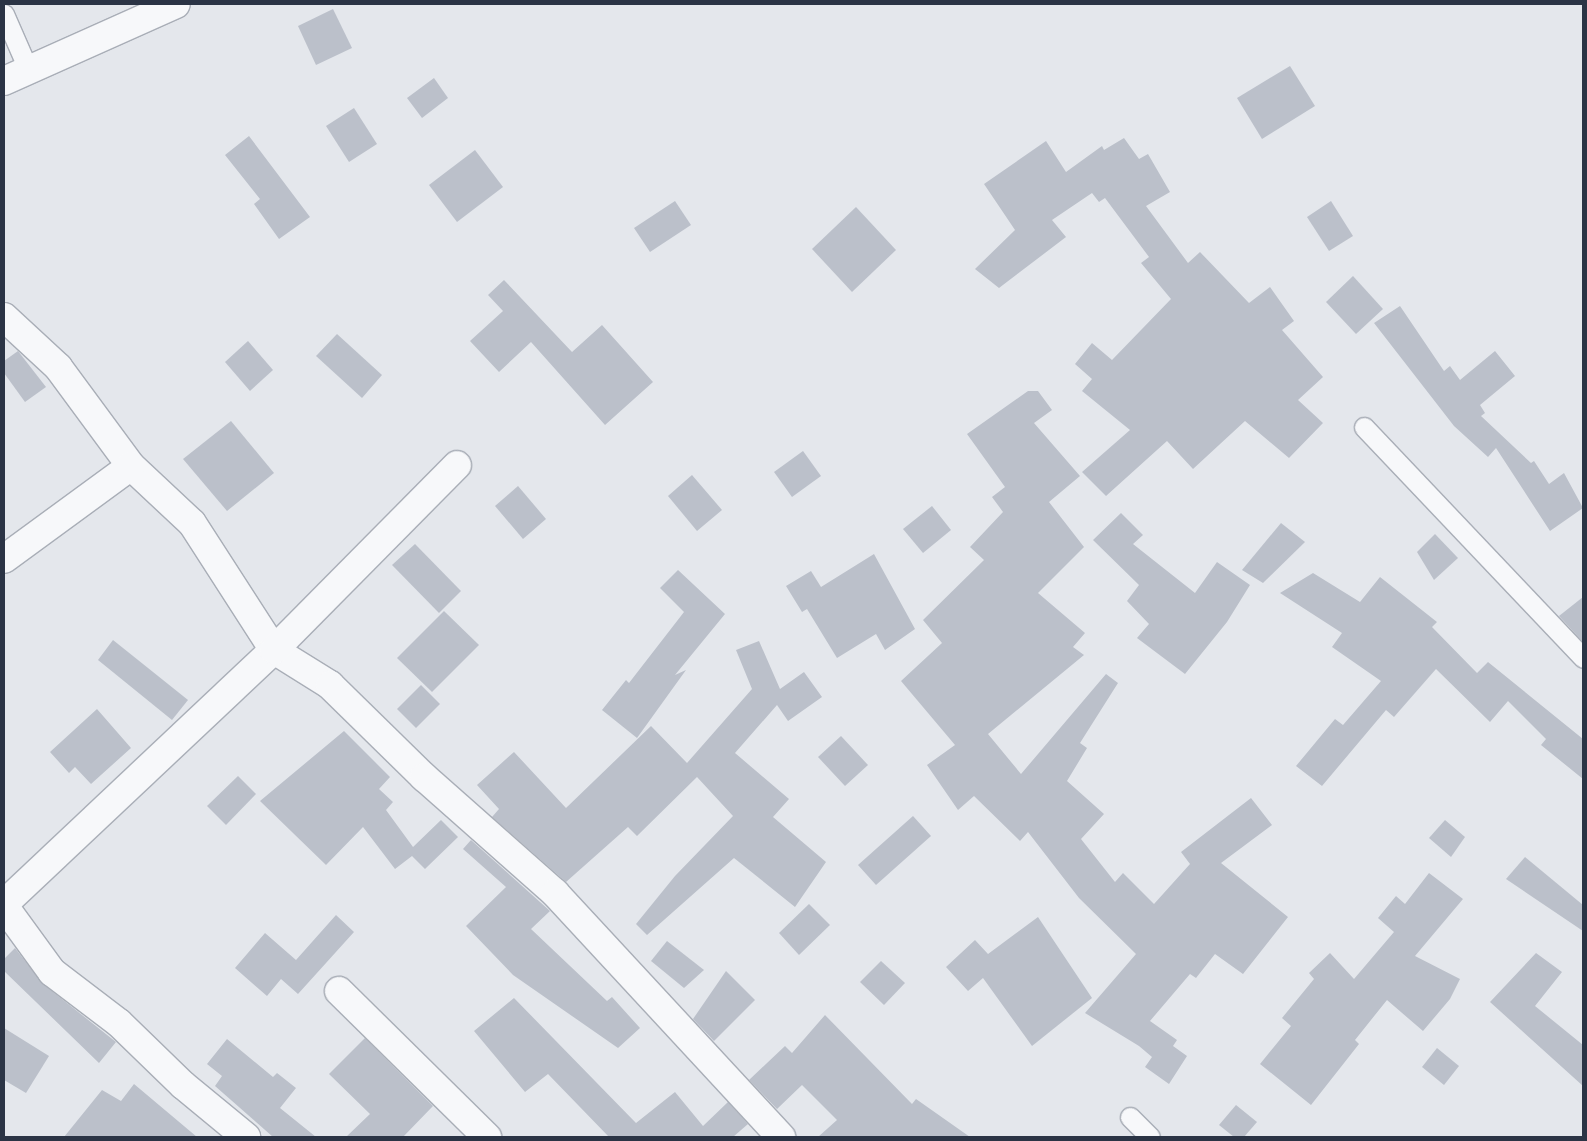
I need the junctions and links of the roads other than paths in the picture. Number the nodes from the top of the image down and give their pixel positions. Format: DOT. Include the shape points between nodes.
graph roads {
  1 [pos="176,4"];
  2 [pos="4,14"];
  3 [pos="28,69"];
  4 [pos="4,81"];
  5 [pos="4,317"];
  6 [pos="1364,428"];
  7 [pos="131,466"];
  8 [pos="457,466"];
  9 [pos="4,558"];
  10 [pos="274,650"];
  11 [pos="1583,658"];
  12 [pos="4,905"];
  13 [pos="339,991"];
  14 [pos="1130,1117"];
  15 [pos="769,1133"];
  16 [pos="246,1137"];
  17 [pos="487,1137"];
  18 [pos="1150,1137"];
  1 -- 3 [label="street"];
  2 -- 3 [label="lane"];
  3 -- 4 [label="street"];
  5 -- 7 [label="street" via="58,367"];
  6 -- 11 [label="lane"];
  7 -- 9 [label="street"];
  7 -- 10 [label="street" via="192,523"];
  8 -- 10 [label="street"];
  10 -- 12 [label="street"];
  10 -- 15 [label="street" via="330,685 424,777 555,893"];
  12 -- 16 [label="street" via="52,972 120,1024 183,1085"];
  13 -- 17 [label="street"];
  14 -- 18 [label="lane"];
}
